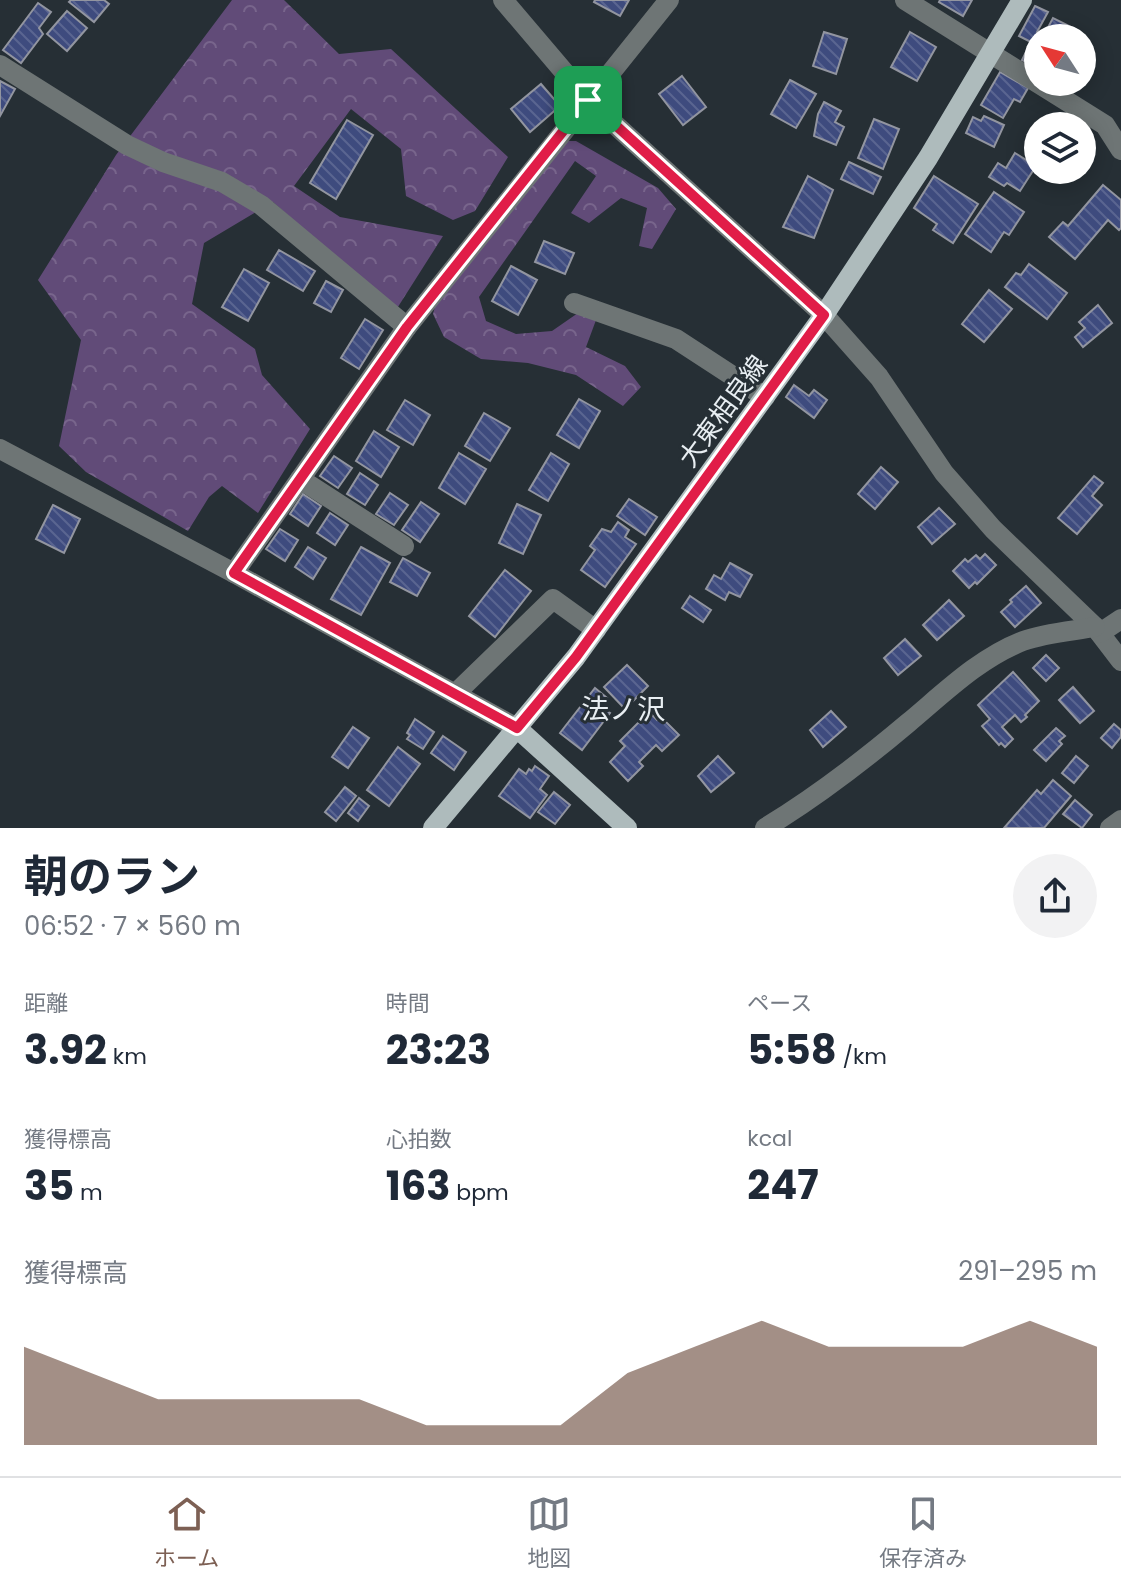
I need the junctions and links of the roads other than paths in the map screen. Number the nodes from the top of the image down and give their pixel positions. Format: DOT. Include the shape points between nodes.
graph roads {
  1 [pos="503,0"];
  2 [pos="669,0"];
  3 [pos="905,0"];
  4 [pos="1022,0"];
  5 [pos="990,54"];
  6 [pos="0,65"];
  7 [pos="588,100"];
  8 [pos="1121,150"];
  9 [pos="574,303"];
  10 [pos="824,315"];
  11 [pos="407,327"];
  12 [pos="765,397"];
  13 [pos="0,449"];
  14 [pos="300,479"];
  15 [pos="404,546"];
  16 [pos="234,573"];
  17 [pos="1121,619"];
  18 [pos="596,630"];
  19 [pos="1098,630"];
  20 [pos="1121,661"];
  21 [pos="455,694"];
  22 [pos="517,728"];
  23 [pos="1121,820"];
  24 [pos="433,828"];
  25 [pos="627,828"];
  26 [pos="765,828"];
  27 [pos="1110,828"];
  1 -- 7 [label="street"];
  2 -- 7 [label="street"];
  3 -- 5 [label="street"];
  4 -- 5 [label="main road, 大東相良線"];
  5 -- 8 [label="street" via="1105,125"];
  5 -- 10 [label="main road, 大東相良線"];
  6 -- 11 [label="street" via="127,145 222,182 261,205"];
  7 -- 10 [label="street"];
  7 -- 11 [label="street"];
  9 -- 12 [label="street" via="676,339"];
  10 -- 12 [label="main road, 大東相良線"];
  10 -- 19 [label="street" via="879,377 944,473 993,529"];
  11 -- 14 [label="street"];
  12 -- 18 [label="main road, 大東相良線"];
  13 -- 16 [label="street"];
  14 -- 15 [label="street"];
  14 -- 16 [label="street"];
  16 -- 21 [label="street"];
  17 -- 19 [label="street"];
  18 -- 21 [label="street" via="553,599"];
  18 -- 22 [label="main road, 大東相良線"];
  19 -- 20 [label="street"];
  19 -- 26 [label="street" via="1025,641 996,654 859,763"];
  21 -- 22 [label="street"];
  22 -- 24 [label="main road, 大東相良線"];
  22 -- 25 [label="main road"];
  23 -- 27 [label="street"];
}
